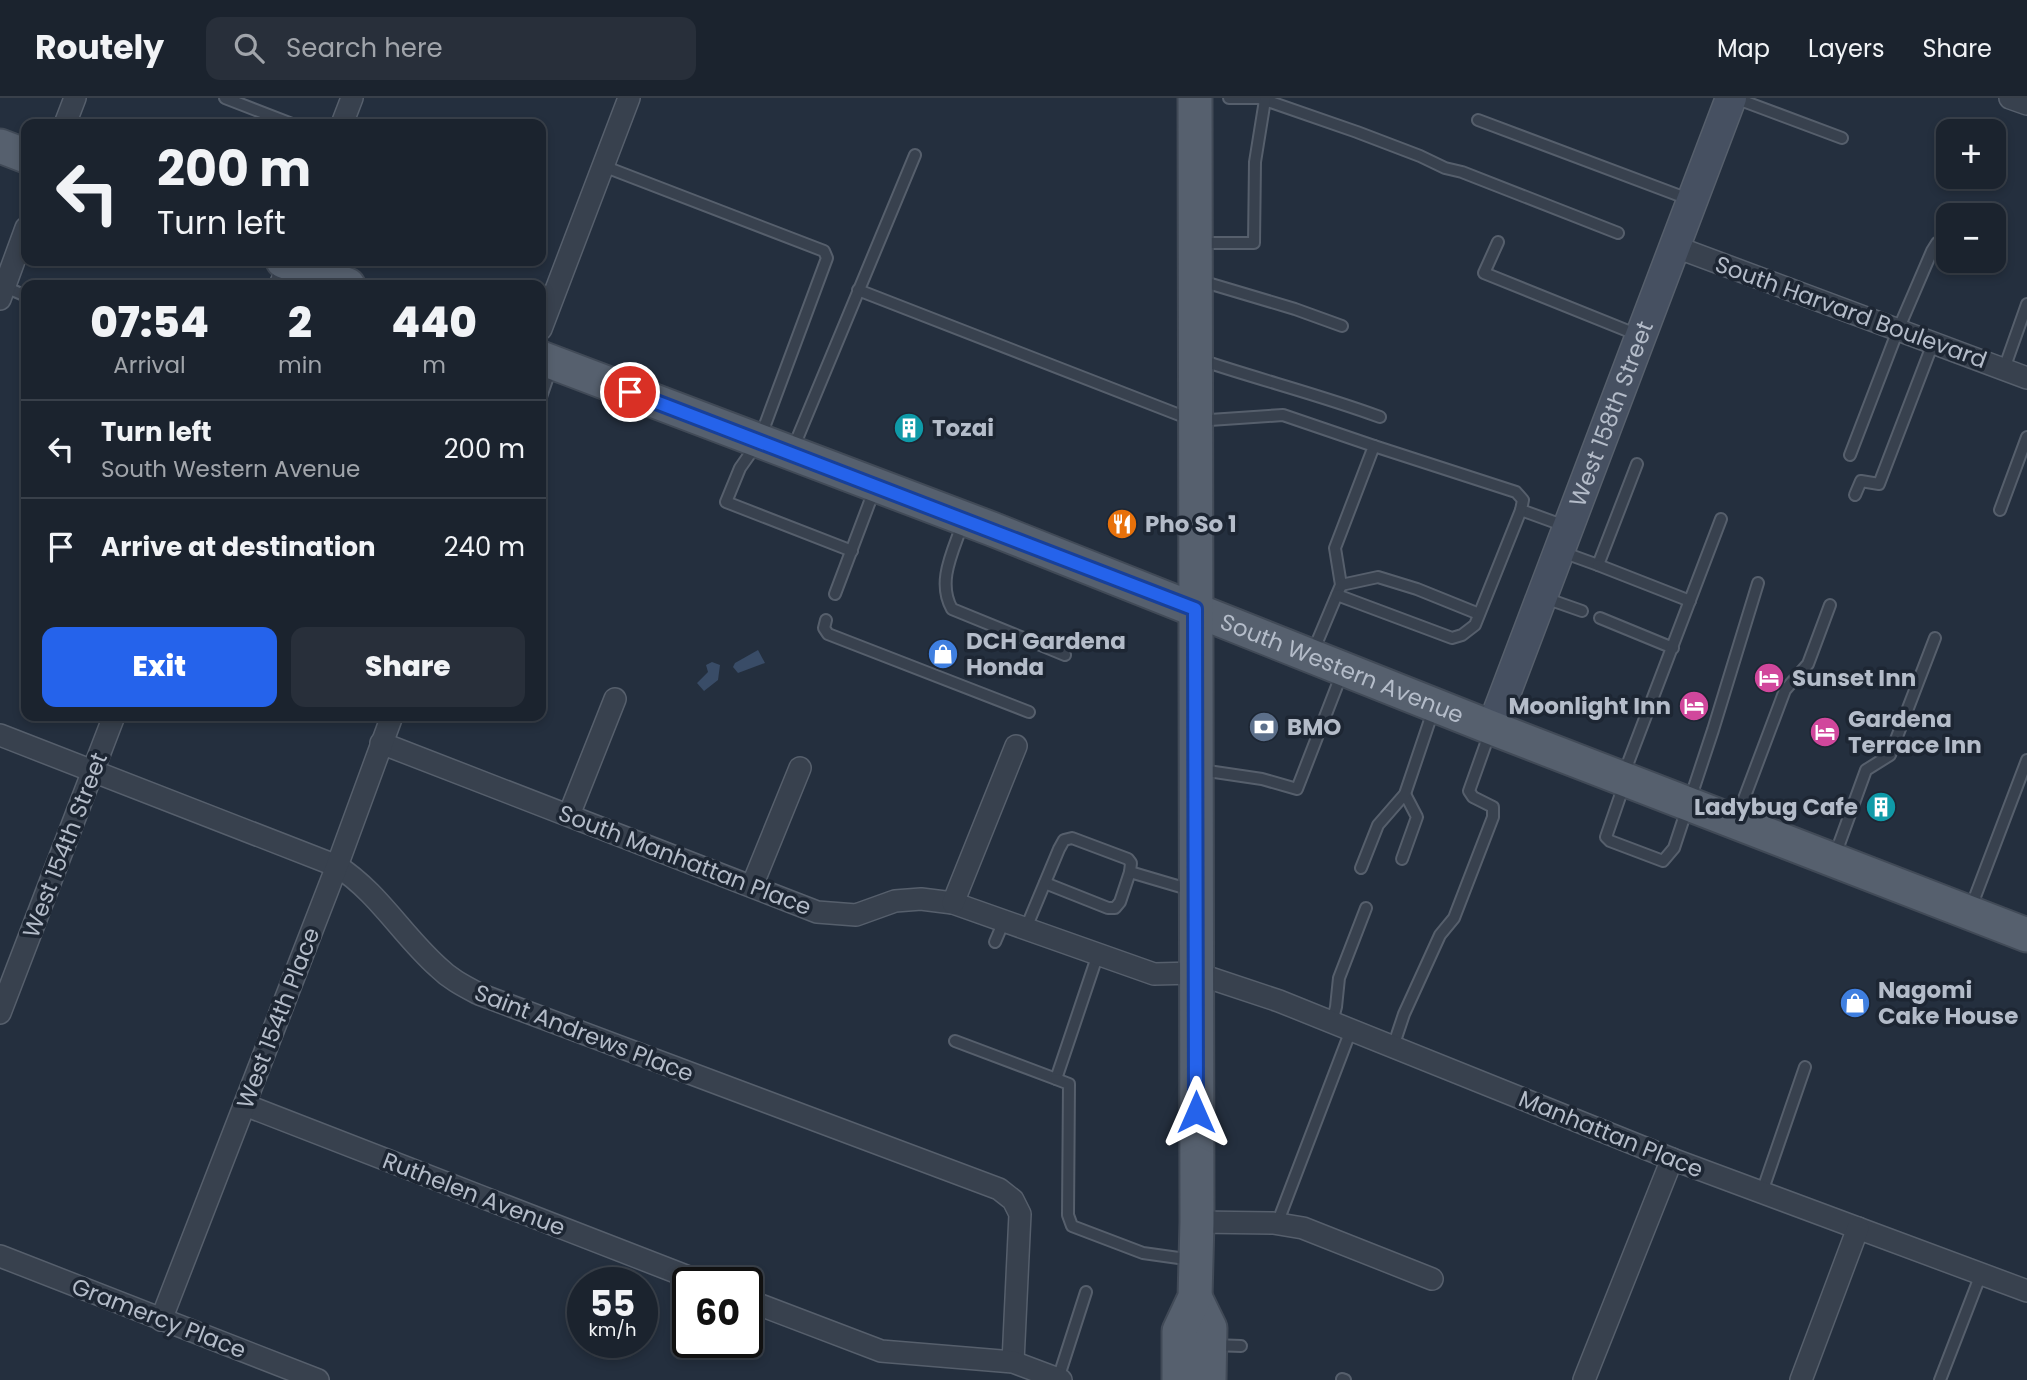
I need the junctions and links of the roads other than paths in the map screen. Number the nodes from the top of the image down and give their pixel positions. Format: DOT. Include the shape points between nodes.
graph roads {
  1 [pos="75,98"];
  2 [pos="225,98"];
  3 [pos="352,98"];
  4 [pos="629,98"];
  5 [pos="1195,98"];
  6 [pos="1229,98"];
  7 [pos="1733,98"];
  8 [pos="2010,98"];
  9 [pos="1265,100"];
  10 [pos="2027,104"];
  11 [pos="67,119"];
  12 [pos="279,119"];
  13 [pos="344,119"];
  14 [pos="1478,120"];
  15 [pos="1843,138"];
  16 [pos="0,146"];
  17 [pos="21,154"];
  18 [pos="915,155"];
  19 [pos="603,166"];
  20 [pos="1693,200"];
  21 [pos="1618,233"];
  22 [pos="21,240"];
  23 [pos="1498,242"];
  24 [pos="1195,243"];
  25 [pos="1936,245"];
  26 [pos="1675,247"];
  27 [pos="285,267"];
  28 [pos="330,280"];
  29 [pos="1195,280"];
  30 [pos="1,290"];
  31 [pos="858,290"];
  32 [pos="21,295"];
  33 [pos="2027,304"];
  34 [pos="546,316"];
  35 [pos="1342,326"];
  36 [pos="1898,330"];
  37 [pos="1641,337"];
  38 [pos="1933,343"];
  39 [pos="1195,358"];
  40 [pos="547,360"];
  41 [pos="2004,369"];
  42 [pos="2027,378"];
  43 [pos="1380,417"];
  44 [pos="1195,421"];
  45 [pos="2027,437"];
  46 [pos="759,441"];
  47 [pos="1374,446"];
  48 [pos="791,453"];
  49 [pos="1850,455"];
  50 [pos="1637,464"];
  51 [pos="876,485"];
  52 [pos="1855,495"];
  53 [pos="1521,510"];
  54 [pos="2000,510"];
  55 [pos="964,519"];
  56 [pos="1721,519"];
  57 [pos="1564,539"];
  58 [pos="852,551"];
  59 [pos="1598,565"];
  60 [pos="1758,583"];
  61 [pos="1339,590"];
  62 [pos="835,594"];
  63 [pos="1542,597"];
  64 [pos="1690,601"];
  65 [pos="1830,606"];
  66 [pos="1195,609"];
  67 [pos="1582,611"];
  68 [pos="1479,614"];
  69 [pos="1600,618"];
  70 [pos="826,620"];
  71 [pos="1935,638"];
  72 [pos="1673,648"];
  73 [pos="1065,655"];
  74 [pos="1311,656"];
  75 [pos="1343,669"];
  76 [pos="615,699"];
  77 [pos="1435,706"];
  78 [pos="1029,712"];
  79 [pos="112,721"];
  80 [pos="390,721"];
  81 [pos="1492,728"];
  82 [pos="0,735"];
  83 [pos="382,743"];
  84 [pos="1016,746"];
  85 [pos="2027,760"];
  86 [pos="800,768"];
  87 [pos="1195,769"];
  88 [pos="93,772"];
  89 [pos="1624,780"];
  90 [pos="1405,794"];
  91 [pos="1689,805"];
  92 [pos="569,815"];
  93 [pos="1735,822"];
  94 [pos="1402,859"];
  95 [pos="1833,860"];
  96 [pos="337,866"];
  97 [pos="1360,868"];
  98 [pos="1130,872"];
  99 [pos="1045,883"];
  100 [pos="752,886"];
  101 [pos="1195,891"];
  102 [pos="953,903"];
  103 [pos="1366,908"];
  104 [pos="1969,913"];
  105 [pos="1004,921"];
  106 [pos="1026,928"];
  107 [pos="2027,935"];
  108 [pos="995,942"];
  109 [pos="1098,954"];
  110 [pos="1195,973"];
  111 [pos="0,1013"];
  112 [pos="1341,1026"];
  113 [pos="954,1041"];
  114 [pos="1393,1047"];
  115 [pos="1805,1067"];
  116 [pos="1056,1079"];
  117 [pos="245,1105"];
  118 [pos="1672,1159"];
  119 [pos="1762,1192"];
  120 [pos="1196,1222"];
  121 [pos="1277,1224"];
  122 [pos="1858,1228"];
  123 [pos="0,1256"];
  124 [pos="1196,1260"];
  125 [pos="672,1271"];
  126 [pos="1981,1274"];
  127 [pos="1432,1279"];
  128 [pos="2027,1291"];
  129 [pos="1086,1292"];
  130 [pos="1195,1297"];
  131 [pos="763,1306"];
  132 [pos="161,1320"];
  133 [pos="1013,1362"];
  134 [pos="1060,1379"];
  135 [pos="318,1380"];
  136 [pos="1179,1380"];
  137 [pos="1209,1380"];
  138 [pos="1584,1380"];
  139 [pos="1801,1380"];
  140 [pos="1940,1380"];
  1 -- 11 [label="street"];
  2 -- 12 [label="lane"];
  3 -- 13 [label="street"];
  4 -- 19 [label="street"];
  5 -- 24 [label="main road"];
  6 -- 9 [label="lane"];
  7 -- 15 [label="lane"];
  7 -- 20 [label="street, West 158th Street"];
  8 -- 10 [label="street"];
  9 -- 21 [label="lane"];
  9 -- 24 [label="lane" via="1255,162 1254,243"];
  14 -- 20 [label="lane"];
  16 -- 17 [label="main road"];
  18 -- 31 [label="lane"];
  19 -- 34 [label="street"];
  19 -- 46 [label="lane" via="824,251 827,258"];
  20 -- 26 [label="street, West 158th Street"];
  22 -- 30 [label="street"];
  23 -- 37 [label="lane" via="1485,273"];
  24 -- 29 [label="main road"];
  25 -- 36 [label="lane"];
  26 -- 36 [label="street, South Harvard Boulevard"];
  26 -- 37 [label="street, West 158th Street"];
  27 -- 28 [label="main road"];
  29 -- 35 [label="lane"];
  29 -- 39 [label="main road"];
  30 -- 32 [label="lane"];
  31 -- 44 [label="lane"];
  31 -- 48 [label="lane"];
  33 -- 41 [label="lane"];
  36 -- 38 [label="street, South Harvard Boulevard"];
  36 -- 49 [label="lane"];
  37 -- 57 [label="street, West 158th Street"];
  38 -- 41 [label="street, South Harvard Boulevard"];
  38 -- 52 [label="lane" via="1879,484 1861,481"];
  39 -- 43 [label="lane"];
  39 -- 44 [label="main road"];
  40 -- 46 [label="main road, South Western Avenue"];
  41 -- 42 [label="street, South Harvard Boulevard"];
  44 -- 47 [label="lane" via="1283,415"];
  44 -- 66 [label="main road"];
  45 -- 54 [label="lane"];
  46 -- 48 [label="main road, South Western Avenue"];
  46 -- 58 [label="lane" via="740,468 726,502"];
  47 -- 53 [label="lane" via="1516,492 1522,499"];
  47 -- 61 [label="lane" via="1335,548"];
  48 -- 51 [label="main road, South Western Avenue"];
  50 -- 59 [label="lane"];
  51 -- 55 [label="main road, South Western Avenue"];
  51 -- 58 [label="lane"];
  53 -- 57 [label="lane"];
  53 -- 68 [label="lane"];
  55 -- 66 [label="main road, South Western Avenue"];
  55 -- 73 [label="lane" via="945,574 945,597 952,609"];
  56 -- 64 [label="lane"];
  57 -- 59 [label="lane"];
  57 -- 63 [label="street, West 158th Street"];
  58 -- 62 [label="lane"];
  59 -- 64 [label="lane"];
  60 -- 91 [label="lane"];
  61 -- 68 [label="lane" via="1378,577"];
  61 -- 68 [label="lane" via="1452,638 1475,625"];
  61 -- 74 [label="lane"];
  63 -- 67 [label="lane"];
  63 -- 81 [label="street, West 158th Street"];
  64 -- 72 [label="lane"];
  65 -- 93 [label="lane" via="1808,664 1785,690"];
  66 -- 74 [label="main road, South Western Avenue"];
  66 -- 87 [label="main road"];
  69 -- 72 [label="lane"];
  70 -- 78 [label="lane" via="828,634"];
  71 -- 95 [label="lane" via="1890,755 1866,770"];
  72 -- 89 [label="lane"];
  74 -- 75 [label="main road, South Western Avenue"];
  75 -- 77 [label="main road, South Western Avenue"];
  75 -- 87 [label="lane" via="1297,789"];
  76 -- 92 [label="street"];
  77 -- 81 [label="main road, South Western Avenue"];
  77 -- 90 [label="lane"];
  79 -- 88 [label="street, West 154th Street"];
  80 -- 83 [label="street, West 154th Place"];
  81 -- 89 [label="main road, South Western Avenue"];
  81 -- 114 [label="lane" via="1469,791 1493,807 1493,817 1454,918 1440,935"];
  82 -- 88 [label="street, Saint Andrews Place"];
  83 -- 92 [label="street, South Manhattan Place"];
  83 -- 96 [label="street, West 154th Place"];
  84 -- 102 [label="street"];
  85 -- 104 [label="lane"];
  86 -- 100 [label="street"];
  87 -- 101 [label="main road"];
  88 -- 96 [label="street, Saint Andrews Place"];
  88 -- 111 [label="street, West 154th Street"];
  89 -- 91 [label="main road, South Western Avenue"];
  89 -- 91 [label="lane" via="1605,837 1622,846 1663,861 1674,848"];
  90 -- 94 [label="lane" via="1417,817"];
  90 -- 97 [label="lane" via="1378,825"];
  91 -- 93 [label="main road, South Western Avenue"];
  92 -- 100 [label="street, South Manhattan Place"];
  93 -- 95 [label="main road, South Western Avenue"];
  95 -- 104 [label="main road, South Western Avenue"];
  96 -- 117 [label="street, West 154th Place"];
  96 -- 133 [label="street, Saint Andrews Place" via="357,878 437,967 479,994 999,1189 1013,1200 1020,1214"];
  98 -- 99 [label="lane" via="1115,908"];
  98 -- 99 [label="lane" via="1129,859 1072,838 1064,840"];
  98 -- 101 [label="lane"];
  99 -- 106 [label="lane"];
  100 -- 102 [label="street, South Manhattan Place" via="817,912 856,915 895,901 921,899"];
  101 -- 110 [label="main road"];
  102 -- 105 [label="street, South Manhattan Place"];
  103 -- 112 [label="lane" via="1339,978 1336,1007"];
  104 -- 107 [label="main road, South Western Avenue"];
  105 -- 106 [label="street, South Manhattan Place"];
  105 -- 108 [label="lane"];
  106 -- 109 [label="street, South Manhattan Place"];
  109 -- 110 [label="street, South Manhattan Place" via="1154,974"];
  109 -- 116 [label="lane"];
  110 -- 112 [label="street, Manhattan Place"];
  110 -- 120 [label="main road"];
  112 -- 114 [label="street, Manhattan Place"];
  112 -- 121 [label="lane"];
  113 -- 116 [label="lane"];
  114 -- 118 [label="street, Manhattan Place"];
  115 -- 119 [label="lane"];
  116 -- 124 [label="lane" via="1069,1084 1072,1226 1143,1253"];
  117 -- 125 [label="street, Ruthelen Avenue"];
  117 -- 132 [label="street, West 154th Place"];
  118 -- 119 [label="street, Manhattan Place"];
  118 -- 138 [label="street"];
  119 -- 122 [label="street, Manhattan Place"];
  120 -- 121 [label="street"];
  120 -- 124 [label="main road"];
  121 -- 127 [label="street" via="1303,1228"];
  122 -- 126 [label="street, Manhattan Place"];
  122 -- 139 [label="street"];
  123 -- 132 [label="street, Gramercy Place"];
  124 -- 130 [label="main road"];
  126 -- 128 [label="street, Manhattan Place"];
  126 -- 140 [label="lane"];
  129 -- 134 [label="lane"];
  130 -- 136 [label="main road" via="1179,1331"];
  130 -- 137 [label="main road" via="1210,1328 1226,1346"];
  131 -- 133 [label="street" via="881,1351"];
  132 -- 135 [label="street, Gramercy Place"];
  133 -- 134 [label="street"];
}
